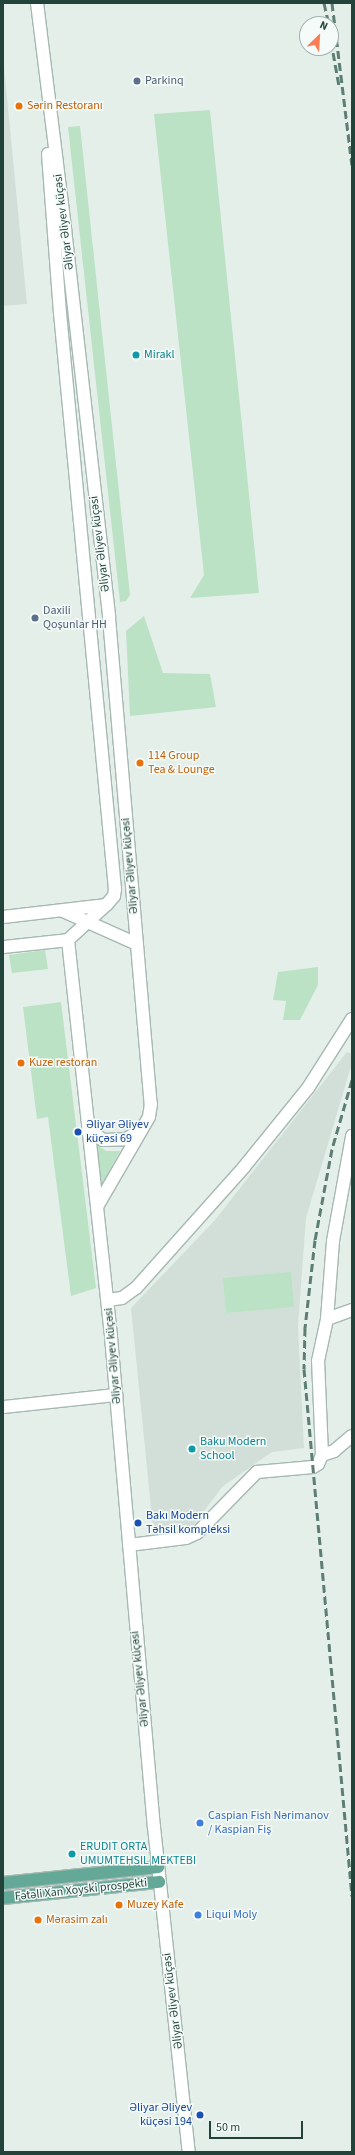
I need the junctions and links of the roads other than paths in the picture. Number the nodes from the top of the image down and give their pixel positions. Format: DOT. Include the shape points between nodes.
graph roads {
  1 [pos="37,3"];
  2 [pos="43,53"];
  3 [pos="73,312"];
  4 [pos="60,313"];
  5 [pos="109,618"];
  6 [pos="91,619"];
  7 [pos="107,904"];
  8 [pos="63,911"];
  9 [pos="3,917"];
  10 [pos="87,922"];
  11 [pos="68,940"];
  12 [pos="136,944"];
  13 [pos="3,947"];
  14 [pos="352,1019"];
  15 [pos="349,1032"];
  16 [pos="85,1116"];
  17 [pos="142,1129"];
  18 [pos="352,1136"];
  19 [pos="98,1205"];
  20 [pos="108,1300"];
  21 [pos="352,1310"];
  22 [pos="327,1319"];
  23 [pos="116,1395"];
  24 [pos="3,1407"];
  25 [pos="352,1436"];
  26 [pos="322,1455"];
  27 [pos="129,1545"];
  28 [pos="158,1867"];
  29 [pos="159,1882"];
  30 [pos="3,1883"];
  31 [pos="3,1898"];
  32 [pos="189,2152"];
  1 -- 2 [label="street, Əliyar Əliyev küçəsi"];
  2 -- 3 [label="street, Əliyar Əliyev küçəsi"];
  2 -- 4 [label="street, Əliyar Əliyev küçəsi"];
  3 -- 4 [label="street"];
  3 -- 5 [label="street, Əliyar Əliyev küçəsi"];
  4 -- 6 [label="street, Əliyar Əliyev küçəsi"];
  5 -- 6 [label="street"];
  5 -- 12 [label="street, Əliyar Əliyev küçəsi"];
  6 -- 7 [label="street, Əliyar Əliyev küçəsi" via="115,889 114,896"];
  7 -- 8 [label="street"];
  7 -- 10 [label="street, Əliyar Əliyev küçəsi"];
  8 -- 9 [label="street"];
  8 -- 10 [label="street"];
  10 -- 11 [label="street, Əliyar Əliyev küçəsi"];
  10 -- 12 [label="street"];
  11 -- 13 [label="street"];
  11 -- 16 [label="street, Əliyar Əliyev küçəsi"];
  12 -- 17 [label="street, Əliyar Əliyev küçəsi" via="151,1104 149,1117"];
  14 -- 15 [label="street"];
  15 -- 20 [label="street" via="308,1088 206,1210 130,1295"];
  16 -- 17 [label="street" via="94,1133 103,1140 126,1139"];
  16 -- 19 [label="street, Əliyar Əliyev küçəsi"];
  17 -- 19 [label="street, Əliyar Əliyev küçəsi"];
  18 -- 22 [label="street" via="333,1241"];
  19 -- 20 [label="street, Əliyar Əliyev küçəsi"];
  20 -- 23 [label="street, Əliyar Əliyev küçəsi"];
  21 -- 22 [label="street"];
  22 -- 26 [label="street" via="318,1361"];
  23 -- 24 [label="street"];
  23 -- 27 [label="street, Əliyar Əliyev küçəsi"];
  25 -- 26 [label="street" via="334,1451"];
  26 -- 27 [label="street" via="318,1464 313,1467 257,1472 197,1533 186,1538"];
  27 -- 28 [label="street, Əliyar Əliyev küçəsi"];
  28 -- 29 [label="street, Əliyar Əliyev küçəsi"];
  28 -- 30 [label="main road, Fətəli Xan Xoyski prospekti"];
  29 -- 31 [label="main road, Fətəli Xan Xoyski prospekti"];
  29 -- 32 [label="street, Əliyar Əliyev küçəsi"];
}
